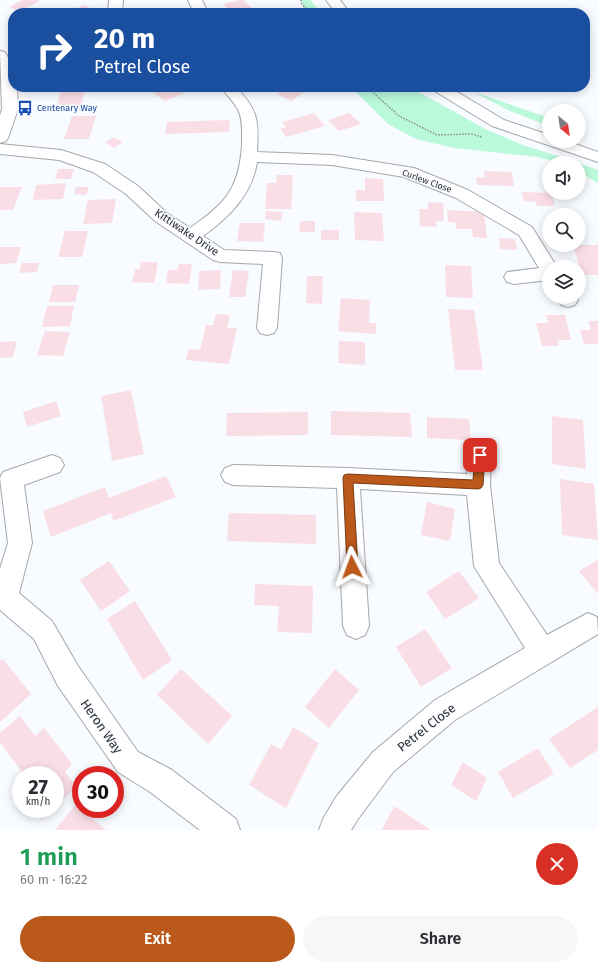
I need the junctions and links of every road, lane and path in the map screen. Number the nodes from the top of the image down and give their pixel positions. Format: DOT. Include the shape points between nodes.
graph roads {
  1 [pos="333,0"];
  2 [pos="339,8"];
  3 [pos="0,55"];
  4 [pos="8,72"];
  5 [pos="10,92"];
  6 [pos="233,92"];
  7 [pos="373,92"];
  8 [pos="446,92"];
  9 [pos="0,138"];
  10 [pos="486,138"];
  11 [pos="542,138"];
  12 [pos="571,148"];
  13 [pos="0,149"];
  14 [pos="250,157"];
  15 [pos="598,157"];
  16 [pos="191,236"];
  17 [pos="544,260"];
  18 [pos="542,274"];
  19 [pos="514,277"];
  20 [pos="266,328"];
  21 [pos="480,455"];
  22 [pos="52,465"];
  23 [pos="233,475"];
  24 [pos="348,478"];
  25 [pos="478,485"];
  26 [pos="2,598"];
  27 [pos="356,626"];
  28 [pos="588,626"];
  29 [pos="543,652"];
  30 [pos="225,830"];
  31 [pos="334,830"];
  1 -- 2 [label="street"];
  3 -- 4 [label="street"];
  5 -- 9 [label="street" via="10,109"];
  6 -- 14 [label="street" via="248,114"];
  7 -- 10 [label="path" via="399,116 437,135 471,134"];
  8 -- 11 [label="street" via="498,123"];
  12 -- 15 [label="street"];
  13 -- 16 [label="street, Kittiwake Drive" via="61,155 98,168 132,190 161,217"];
  14 -- 16 [label="street" via="241,189 217,218"];
  14 -- 17 [label="street, Curlew Close" via="332,160 408,172 462,194 526,231"];
  16 -- 20 [label="street, Kittiwake Drive" via="220,256 273,258"];
  18 -- 19 [label="street"];
  21 -- 25 [label="street"];
  22 -- 26 [label="street, Heron Way" via="11,479 20,543"];
  23 -- 24 [label="street"];
  24 -- 25 [label="street"];
  24 -- 27 [label="street"];
  25 -- 29 [label="street" via="487,566"];
  26 -- 30 [label="street, Heron Way" via="43,630 68,676 128,762 161,781"];
  28 -- 29 [label="street, Petrel Close"];
  29 -- 31 [label="street, Petrel Close" via="445,710 383,762 347,808"];
}
